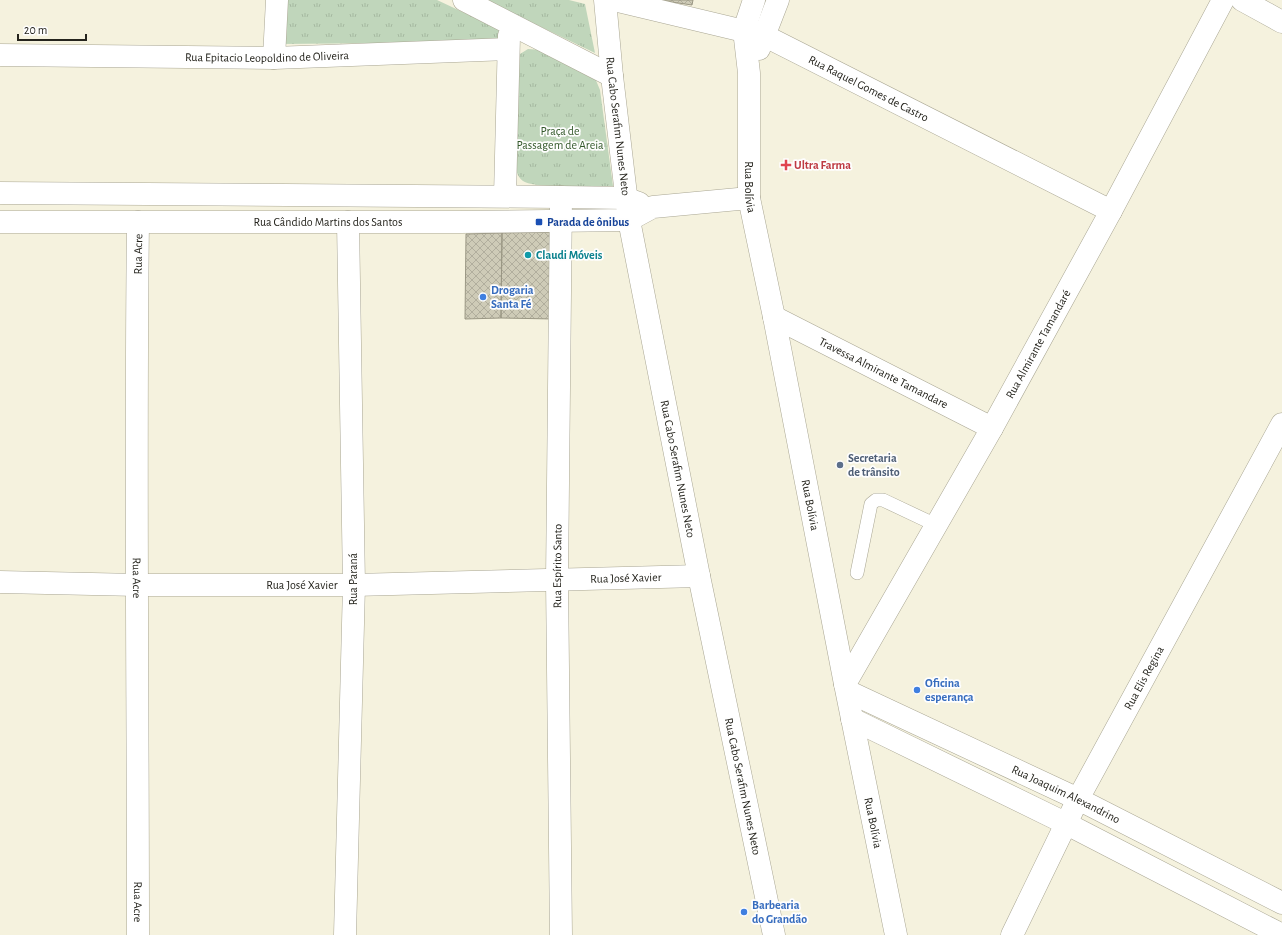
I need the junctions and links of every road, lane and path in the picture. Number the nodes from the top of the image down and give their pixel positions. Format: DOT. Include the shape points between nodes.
graph roads {
  1 [pos="277,0"];
  2 [pos="464,0"];
  3 [pos="605,0"];
  4 [pos="614,0"];
  5 [pos="754,0"];
  6 [pos="778,0"];
  7 [pos="1223,0"];
  8 [pos="1242,0"];
  9 [pos="1282,22"];
  10 [pos="509,23"];
  11 [pos="744,30"];
  12 [pos="765,36"];
  13 [pos="508,49"];
  14 [pos="0,55"];
  15 [pos="274,58"];
  16 [pos="749,72"];
  17 [pos="612,76"];
  18 [pos="57,193"];
  19 [pos="0,194"];
  20 [pos="505,196"];
  21 [pos="561,197"];
  22 [pos="625,198"];
  23 [pos="748,198"];
  24 [pos="653,207"];
  25 [pos="1111,211"];
  26 [pos="629,220"];
  27 [pos="0,222"];
  28 [pos="57,222"];
  29 [pos="138,222"];
  30 [pos="348,222"];
  31 [pos="560,222"];
  32 [pos="774,317"];
  33 [pos="1282,424"];
  34 [pos="992,428"];
  35 [pos="936,525"];
  36 [pos="856,573"];
  37 [pos="699,576"];
  38 [pos="557,580"];
  39 [pos="0,582"];
  40 [pos="138,585"];
  41 [pos="354,585"];
  42 [pos="846,687"];
  43 [pos="852,719"];
  44 [pos="942,735"];
  45 [pos="932,758"];
  46 [pos="1078,798"];
  47 [pos="1065,823"];
  48 [pos="1282,903"];
  49 [pos="138,935"];
  50 [pos="345,935"];
  51 [pos="560,935"];
  52 [pos="774,935"];
  53 [pos="896,935"];
  54 [pos="1012,935"];
  55 [pos="1282,935"];
  1 -- 15 [label="street"];
  2 -- 10 [label="street"];
  3 -- 17 [label="street, Rua Cabo Serafim Nunes Neto"];
  4 -- 11 [label="street, Rua Raquel Gomes de Castro"];
  5 -- 11 [label="street, Rua Bolívia"];
  6 -- 12 [label="street, Rua Bolívia"];
  7 -- 25 [label="street, Rua Almirante Tamandaré"];
  8 -- 9 [label="street"];
  10 -- 13 [label="street"];
  10 -- 17 [label="street"];
  11 -- 12 [label="street, Rua Raquel Gomes de Castro"];
  11 -- 16 [label="street, Rua Bolívia"];
  12 -- 16 [label="street, Rua Bolívia"];
  12 -- 25 [label="street, Rua Raquel Gomes de Castro"];
  13 -- 15 [label="street, Rua Epitacio Leopoldino de Oliveira"];
  13 -- 20 [label="street"];
  14 -- 15 [label="street, Rua Epitacio Leopoldino de Oliveira"];
  16 -- 23 [label="street, Rua Bolívia"];
  17 -- 22 [label="street, Rua Cabo Serafim Nunes Neto"];
  18 -- 19 [label="street, Rua Cândido Martins dos Santos"];
  18 -- 20 [label="street, Rua Cândido Martins dos Santos"];
  18 -- 28 [label="street"];
  20 -- 21 [label="street, Rua Cândido Martins dos Santos"];
  21 -- 22 [label="street, Rua Cândido Martins dos Santos"];
  21 -- 31 [label="street, Rua Espírito Santo"];
  22 -- 24 [label="street, Rua Cândido Martins dos Santos"];
  22 -- 26 [label="street, Rua Cabo Serafim Nunes Neto"];
  23 -- 24 [label="street, Rua Cândido Martins dos Santos"];
  23 -- 32 [label="street, Rua Bolívia"];
  24 -- 26 [label="street, Rua Cândido Martins dos Santos"];
  25 -- 34 [label="street, Rua Almirante Tamandaré"];
  26 -- 31 [label="street, Rua Cândido Martins dos Santos"];
  26 -- 37 [label="street, Rua Cabo Serafim Nunes Neto"];
  27 -- 28 [label="street, Rua Cândido Martins dos Santos"];
  28 -- 29 [label="street, Rua Cândido Martins dos Santos"];
  29 -- 30 [label="street, Rua Cândido Martins dos Santos"];
  29 -- 40 [label="street, Rua Acre"];
  30 -- 31 [label="street, Rua Cândido Martins dos Santos"];
  30 -- 41 [label="street, Rua Paraná"];
  31 -- 38 [label="street, Rua Espírito Santo"];
  32 -- 34 [label="street, Travessa Almirante Tamandare"];
  32 -- 42 [label="street, Rua Bolívia"];
  33 -- 46 [label="street, Rua Elis Regina"];
  34 -- 35 [label="street, Rua Almirante Tamandaré"];
  35 -- 36 [label="lane" via="883,500 876,500 871,504"];
  35 -- 42 [label="street, Rua Almirante Tamandaré"];
  37 -- 38 [label="street, Rua José Xavier"];
  37 -- 52 [label="street, Rua Cabo Serafim Nunes Neto"];
  38 -- 41 [label="street, Rua José Xavier"];
  38 -- 51 [label="street, Rua Espírito Santo"];
  39 -- 40 [label="street, Rua José Xavier"];
  40 -- 41 [label="street, Rua José Xavier"];
  40 -- 49 [label="street, Rua Acre"];
  41 -- 50 [label="street, Rua Paraná"];
  42 -- 43 [label="street, Rua Bolívia"];
  42 -- 44 [label="street, Rua Joaquim Alexandrino"];
  43 -- 45 [label="street"];
  43 -- 53 [label="street, Rua Bolívia"];
  44 -- 45 [label="street"];
  44 -- 46 [label="street, Rua Joaquim Alexandrino"];
  45 -- 47 [label="street"];
  46 -- 47 [label="street, Rua Elis Regina"];
  46 -- 48 [label="street, Rua Joaquim Alexandrino"];
  47 -- 54 [label="street, Rua Elis Regina"];
  47 -- 55 [label="street"];
}
